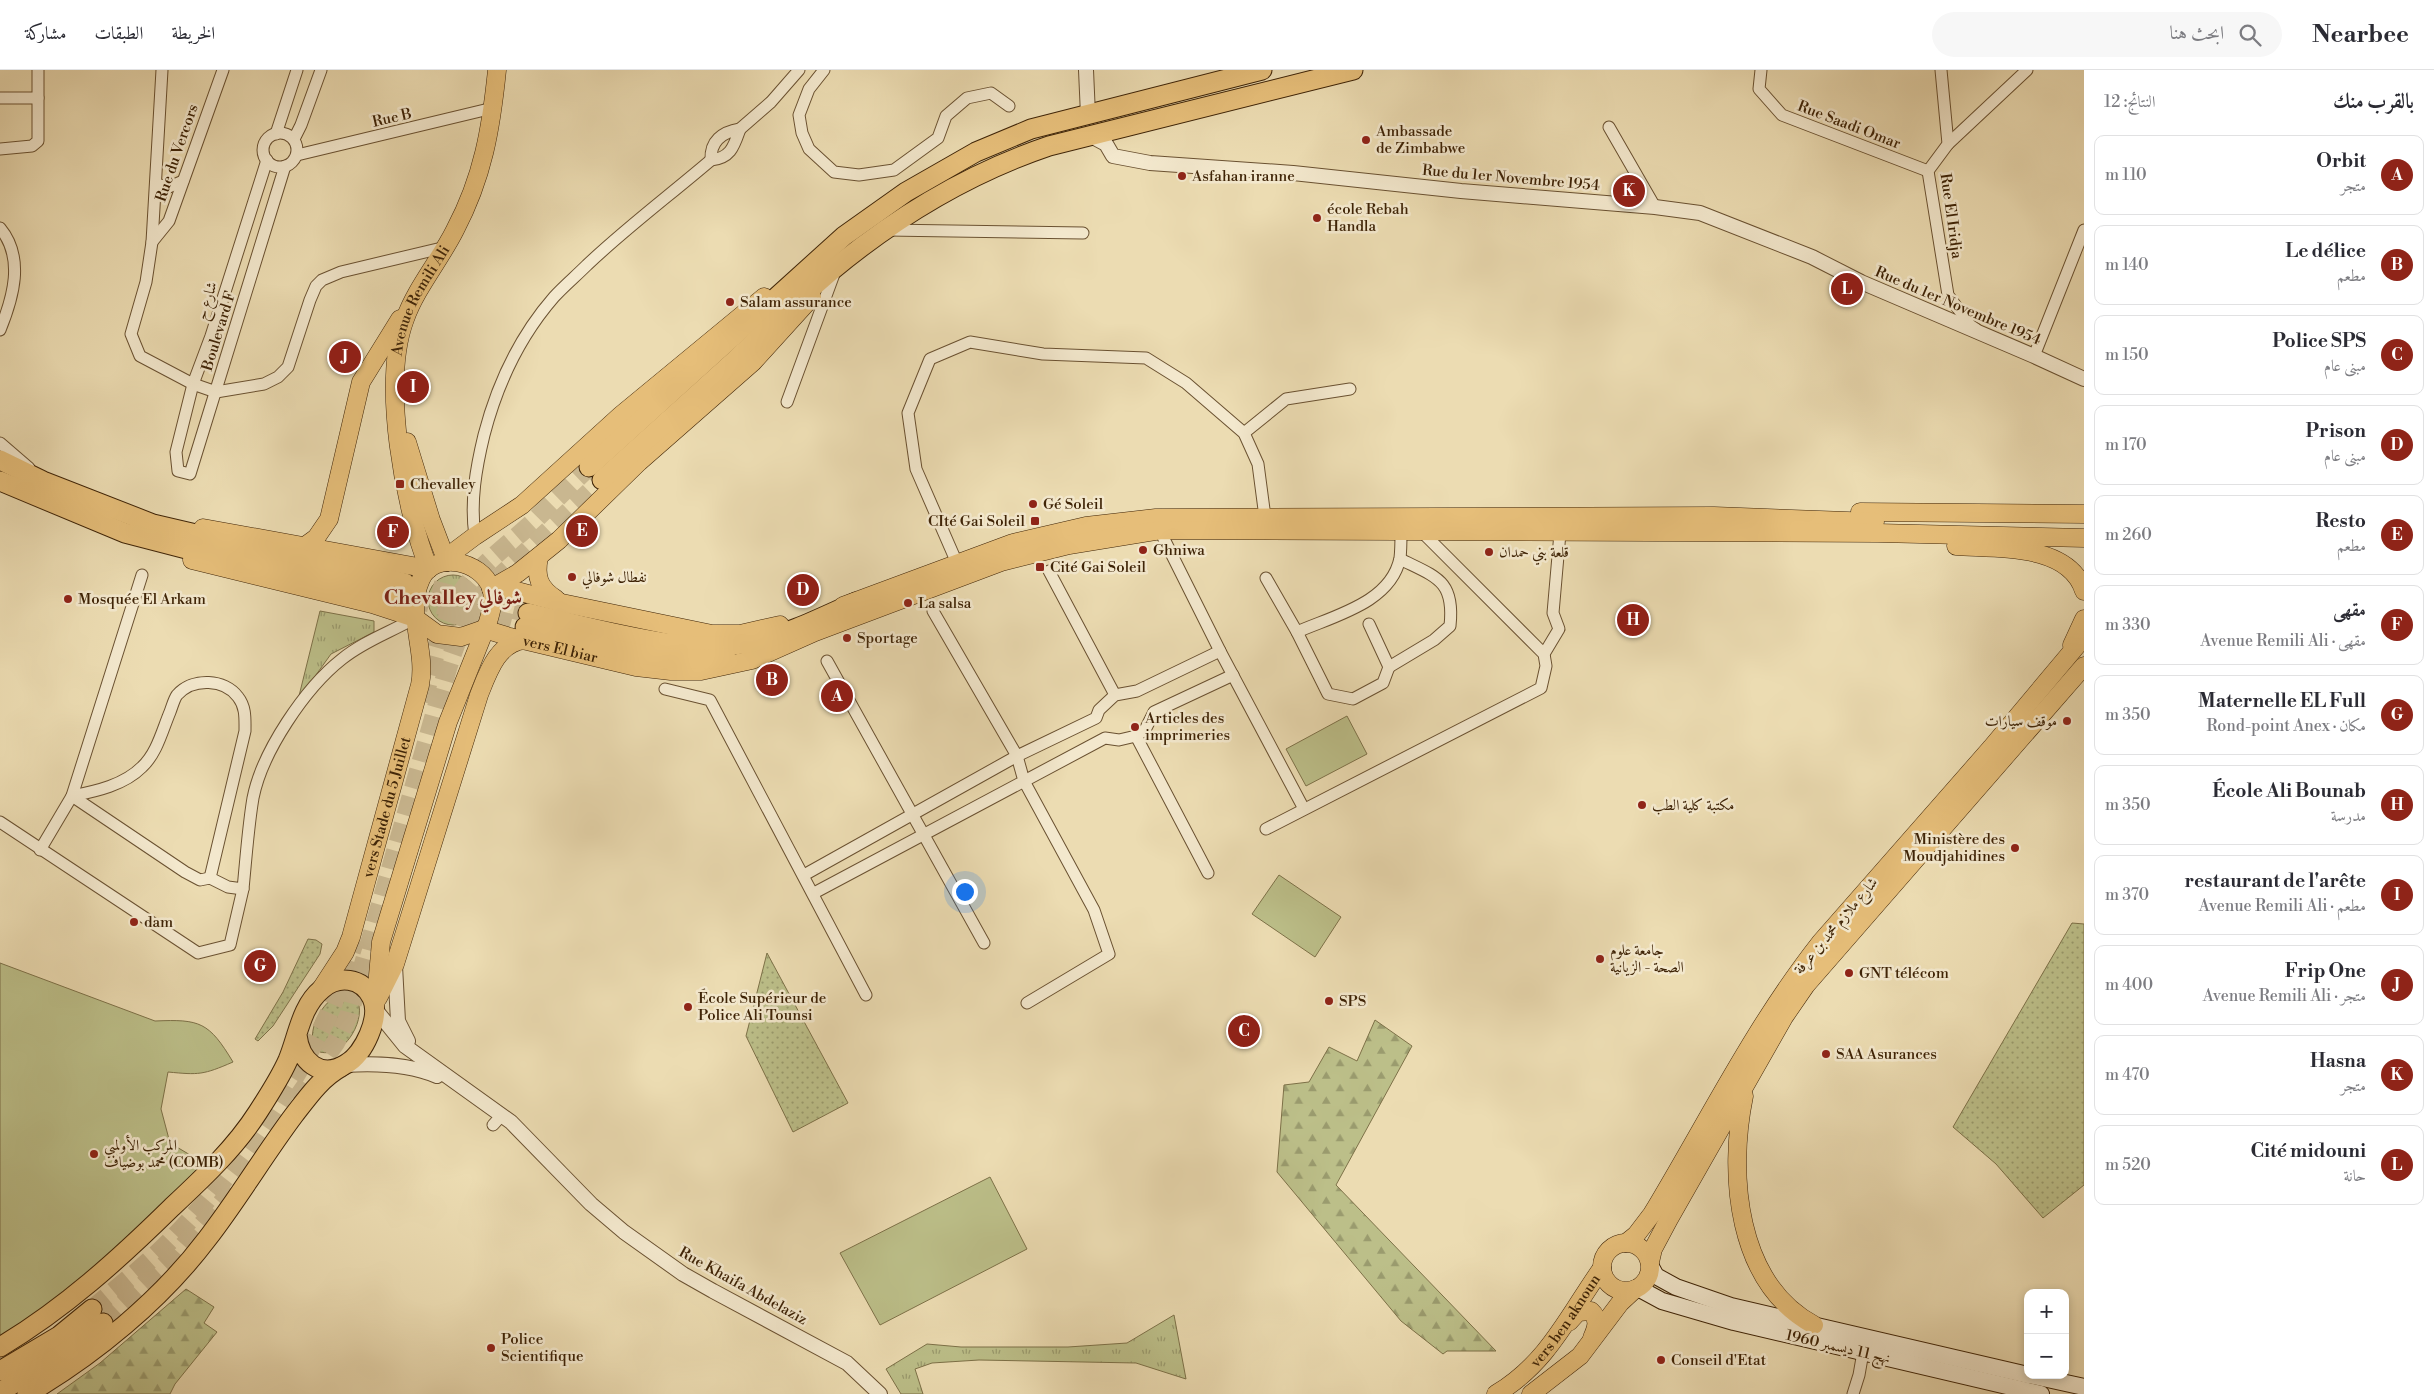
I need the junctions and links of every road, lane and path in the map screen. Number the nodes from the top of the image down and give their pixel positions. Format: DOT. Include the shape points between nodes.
graph roads {
  1 [pos="38,70"];
  2 [pos="162,70"];
  3 [pos="223,70"];
  4 [pos="297,70"];
  5 [pos="321,70"];
  6 [pos="497,70"];
  7 [pos="799,70"];
  8 [pos="824,70"];
  9 [pos="1086,70"];
  10 [pos="1262,70"];
  11 [pos="1353,70"];
  12 [pos="1761,70"];
  13 [pos="1941,70"];
  14 [pos="2027,70"];
  15 [pos="0,98"];
  16 [pos="38,98"];
  17 [pos="1009,106"];
  18 [pos="493,108"];
  19 [pos="1088,115"];
  20 [pos="1609,126"];
  21 [pos="740,129"];
  22 [pos="276,134"];
  23 [pos="1091,136"];
  24 [pos="294,139"];
  25 [pos="1948,144"];
  26 [pos="0,149"];
  27 [pos="297,155"];
  28 [pos="267,160"];
  29 [pos="711,160"];
  30 [pos="285,166"];
  31 [pos="1928,171"];
  32 [pos="183,182"];
  33 [pos="156,184"];
  34 [pos="1655,207"];
  35 [pos="0,228"];
  36 [pos="885,230"];
  37 [pos="2084,230"];
  38 [pos="1083,233"];
  39 [pos="844,236"];
  40 [pos="152,242"];
  41 [pos="446,247"];
  42 [pos="855,252"];
  43 [pos="834,274"];
  44 [pos="413,301"];
  45 [pos="0,330"];
  46 [pos="2004,344"];
  47 [pos="2034,356"];
  48 [pos="2084,379"];
  49 [pos="193,384"];
  50 [pos="1350,389"];
  51 [pos="216,392"];
  52 [pos="396,402"];
  53 [pos="787,402"];
  54 [pos="1244,433"];
  55 [pos="0,443"];
  56 [pos="176,452"];
  57 [pos="0,460"];
  58 [pos="0,481"];
  59 [pos="43,481"];
  60 [pos="2084,514"];
  61 [pos="1265,517"];
  62 [pos="127,524"];
  63 [pos="1807,526"];
  64 [pos="434,528"];
  65 [pos="2084,530"];
  66 [pos="1160,531"];
  67 [pos="1401,531"];
  68 [pos="1422,532"];
  69 [pos="1560,533"];
  70 [pos="475,536"];
  71 [pos="2084,538"];
  72 [pos="304,546"];
  73 [pos="1956,546"];
  74 [pos="2084,546"];
  75 [pos="539,557"];
  76 [pos="1400,559"];
  77 [pos="447,562"];
  78 [pos="957,563"];
  79 [pos="429,569"];
  80 [pos="1049,571"];
  81 [pos="142,575"];
  82 [pos="1266,578"];
  83 [pos="403,589"];
  84 [pos="492,589"];
  85 [pos="2084,590"];
  86 [pos="856,602"];
  87 [pos="562,603"];
  88 [pos="933,611"];
  89 [pos="409,618"];
  90 [pos="2084,619"];
  91 [pos="1369,624"];
  92 [pos="526,627"];
  93 [pos="484,629"];
  94 [pos="815,632"];
  95 [pos="1297,632"];
  96 [pos="2084,637"];
  97 [pos="1220,651"];
  98 [pos="1544,654"];
  99 [pos="827,661"];
  100 [pos="2060,666"];
  101 [pos="2084,666"];
  102 [pos="1389,668"];
  103 [pos="1233,675"];
  104 [pos="665,689"];
  105 [pos="1116,695"];
  106 [pos="1096,718"];
  107 [pos="1136,736"];
  108 [pos="1105,738"];
  109 [pos="1016,756"];
  110 [pos="1024,780"];
  111 [pos="72,796"];
  112 [pos="1304,810"];
  113 [pos="913,816"];
  114 [pos="0,822"];
  115 [pos="1266,829"];
  116 [pos="924,835"];
  117 [pos="40,850"];
  118 [pos="1208,873"];
  119 [pos="804,876"];
  120 [pos="210,878"];
  121 [pos="243,889"];
  122 [pos="814,893"];
  123 [pos="984,943"];
  124 [pos="394,964"];
  125 [pos="321,989"];
  126 [pos="866,996"];
  127 [pos="1026,1003"];
  128 [pos="375,1006"];
  129 [pos="297,1035"];
  130 [pos="346,1065"];
  131 [pos="448,1077"];
  132 [pos="1747,1081"];
  133 [pos="482,1101"];
  134 [pos="1626,1243"];
  135 [pos="1650,1264"];
  136 [pos="1602,1268"];
  137 [pos="1636,1288"];
  138 [pos="1814,1325"];
  139 [pos="1562,1328"];
  140 [pos="1589,1346"];
  141 [pos="0,1347"];
  142 [pos="1863,1352"];
  143 [pos="0,1371"];
  144 [pos="2024,1374"];
  145 [pos="2047,1379"];
  146 [pos="2084,1387"];
  147 [pos="0,1392"];
  148 [pos="27,1394"];
  149 [pos="880,1394"];
  150 [pos="1496,1394"];
  151 [pos="1531,1394"];
  152 [pos="1853,1394"];
  153 [pos="2041,1394"];
  1 -- 16 [label="street"];
  2 -- 33 [label="street"];
  3 -- 32 [label="street, Rue du Vercors"];
  4 -- 22 [label="street"];
  5 -- 24 [label="street"];
  6 -- 18 [label="main road, Avenue Remili Ali"];
  7 -- 21 [label="street" via="771,102"];
  8 -- 17 [label="street" via="809,89 799,115 809,149 834,172 859,175 894,170 938,138 946,116 967,98 991,93"];
  9 -- 19 [label="street"];
  10 -- 19 [label="highway"];
  11 -- 23 [label="highway"];
  12 -- 31 [label="street, Rue Saadi Omar" via="1759,89 1782,116"];
  13 -- 25 [label="street"];
  14 -- 25 [label="street, Rue El Iridja"];
  15 -- 16 [label="street"];
  16 -- 26 [label="street" via="38,142 32,146"];
  18 -- 27 [label="street, Rue B"];
  18 -- 41 [label="main road, Avenue Remili Ali" via="485,156 476,185"];
  19 -- 39 [label="highway" via="1031,130 976,152 906,192"];
  20 -- 34 [label="street"];
  21 -- 29 [label="street" via="733,150 722,159"];
  21 -- 29 [label="street" via="727,131 718,137 710,151"];
  22 -- 24 [label="street" via="284,133"];
  22 -- 28 [label="street" via="264,144 263,153"];
  23 -- 34 [label="street, Rue du 1er Novembre 1954" via="1106,144 1114,156 1150,163"];
  23 -- 36 [label="highway" via="1041,149 995,166 941,194"];
  24 -- 27 [label="street"];
  25 -- 31 [label="street, Rue El Iridja"];
  27 -- 30 [label="street"];
  28 -- 30 [label="street" via="274,166"];
  28 -- 49 [label="street, شارع ح"];
  29 -- 70 [label="street" via="605,248 555,296 534,323 504,376 487,425 478,459 472,506"];
  30 -- 51 [label="street, Boulevard F"];
  31 -- 46 [label="street, Rue El Iridja" via="1948,295 1970,326"];
  32 -- 33 [label="street" via="169,187"];
  32 -- 40 [label="street, Rue du Vercors" via="169,221"];
  33 -- 40 [label="street"];
  34 -- 46 [label="street, Rue du 1er Novembre 1954" via="1700,213 1812,257 1861,282"];
  35 -- 45 [label="street" via="14,257 16,276"];
  36 -- 38 [label="street"];
  36 -- 42 [label="highway"];
  37 -- 47 [label="street"];
  39 -- 42 [label="highway" via="596,473"];
  39 -- 70 [label="main road" via="779,285 629,409 522,504"];
  40 -- 49 [label="street" via="146,282 131,334 140,356"];
  41 -- 44 [label="main road, Avenue Remili Ali"];
  41 -- 51 [label="street" via="330,276 316,286 288,367 278,378 264,384"];
  42 -- 43 [label="main road"];
  43 -- 53 [label="street"];
  43 -- 75 [label="main road" via="753,362 639,462"];
  44 -- 52 [label="main road, Avenue Remili Ali" via="397,348"];
  44 -- 72 [label="main road" via="361,382 329,519 316,538"];
  46 -- 47 [label="street, Rue du 1er Novembre 1954"];
  47 -- 48 [label="street, Rue du 1er Novembre 1954"];
  49 -- 51 [label="street"];
  49 -- 56 [label="street, شارع ح"];
  50 -- 54 [label="street" via="1286,399"];
  51 -- 56 [label="street, Boulevard F" via="190,474 178,471"];
  52 -- 64 [label="main road"];
  52 -- 79 [label="main road, Avenue Remili Ali" via="399,452 420,545"];
  54 -- 61 [label="street" via="1258,464"];
  54 -- 78 [label="street" via="1186,383 1146,358 1043,354 970,342 930,359 908,413 916,468"];
  55 -- 59 [label="street"];
  57 -- 59 [label="highway"];
  58 -- 62 [label="highway"];
  59 -- 62 [label="highway"];
  60 -- 63 [label="main road" via="1861,512"];
  61 -- 63 [label="main road" via="1714,516"];
  61 -- 78 [label="main road" via="1156,518 1086,526 1013,543"];
  62 -- 72 [label="main road"];
  62 -- 83 [label="highway" via="193,534"];
  62 -- 89 [label="main road" via="190,559 372,604"];
  63 -- 65 [label="main road"];
  63 -- 69 [label="main road, vers El biar"];
  63 -- 71 [label="main road" via="1898,533"];
  63 -- 73 [label="main road" via="1882,543"];
  64 -- 70 [label="main road" via="449,540"];
  64 -- 77 [label="main road"];
  66 -- 67 [label="main road, vers El biar"];
  66 -- 94 [label="main road, vers El biar" via="1069,544 1015,558"];
  66 -- 97 [label="street"];
  67 -- 68 [label="main road, vers El biar"];
  67 -- 76 [label="street"];
  68 -- 69 [label="main road, vers El biar"];
  68 -- 98 [label="street"];
  69 -- 98 [label="street" via="1553,614 1559,629"];
  70 -- 77 [label="main road" via="455,551"];
  72 -- 79 [label="main road"];
  73 -- 74 [label="main road"];
  73 -- 85 [label="main road" via="2032,552 2056,558 2075,573"];
  75 -- 84 [label="main road"];
  75 -- 87 [label="main road" via="539,583 544,591"];
  76 -- 95 [label="street" via="1391,580 1380,592"];
  76 -- 102 [label="street" via="1445,584 1451,617 1450,626 1434,640"];
  77 -- 79 [label="main road"];
  77 -- 84 [label="main road" via="476,569"];
  78 -- 86 [label="main road"];
  79 -- 89 [label="main road" via="421,580"];
  80 -- 105 [label="street"];
  81 -- 111 [label="street"];
  82 -- 95 [label="street"];
  84 -- 87 [label="main road" via="513,590"];
  84 -- 93 [label="main road" via="491,608"];
  86 -- 87 [label="main road" via="766,629 730,634 690,630"];
  86 -- 92 [label="highway" via="765,639 724,646"];
  88 -- 109 [label="street"];
  89 -- 93 [label="main road" via="448,636 470,635"];
  89 -- 121 [label="street" via="341,660 311,689 283,729 253,796"];
  89 -- 125 [label="main road, vers Stade du 5 Juillet" via="418,638 422,668 420,685 353,931 345,952"];
  90 -- 100 [label="main road"];
  91 -- 102 [label="street"];
  92 -- 93 [label="main road, vers El biar"];
  92 -- 94 [label="highway" via="633,652 692,659 744,655"];
  92 -- 94 [label="main road, vers El biar" via="636,667 680,672 722,668 752,660"];
  92 -- 124 [label="main road" via="516,641 506,646 491,668 479,695"];
  93 -- 128 [label="main road" via="444,734 384,933 378,956"];
  95 -- 102 [label="street" via="1328,694 1353,699 1383,683"];
  96 -- 100 [label="main road, شارع ملازم محمد بن عرفة"];
  97 -- 103 [label="street"];
  97 -- 105 [label="street" via="1137,692"];
  98 -- 112 [label="street" via="1546,666 1541,688"];
  99 -- 113 [label="street"];
  100 -- 134 [label="main road, شارع ملازم محمد بن عرفة" via="1799,969 1767,1016 1652,1214"];
  101 -- 132 [label="main road, شارع ملازم محمد بن عرفة" via="1816,972 1790,1008"];
  103 -- 107 [label="street" via="1154,712 1145,730"];
  103 -- 112 [label="street"];
  104 -- 119 [label="street" via="710,700"];
  105 -- 106 [label="street" via="1099,710"];
  106 -- 108 [label="street"];
  106 -- 109 [label="street"];
  107 -- 108 [label="street" via="1119,740"];
  107 -- 118 [label="street"];
  108 -- 110 [label="street"];
  109 -- 110 [label="street"];
  109 -- 113 [label="street"];
  110 -- 116 [label="street"];
  110 -- 127 [label="street" via="1094,910 1109,954"];
  111 -- 117 [label="street"];
  111 -- 120 [label="street" via="185,872 200,880"];
  111 -- 120 [label="street" via="103,789 141,768 151,757 177,696 189,686 204,682 229,688 239,698 245,713 245,730"];
  112 -- 115 [label="street"];
  113 -- 116 [label="street"];
  113 -- 119 [label="street"];
  114 -- 117 [label="street"];
  116 -- 122 [label="street"];
  116 -- 123 [label="street"];
  117 -- 121 [label="street" via="198,952 230,945"];
  119 -- 122 [label="street"];
  120 -- 121 [label="street" via="228,887"];
  122 -- 126 [label="street"];
  124 -- 128 [label="main road"];
  124 -- 131 [label="street" via="396,1009 401,1030 412,1046"];
  125 -- 128 [label="highway" via="337,980 356,982 369,993"];
  125 -- 129 [label="highway" via="308,1007"];
  128 -- 130 [label="highway" via="366,1038"];
  128 -- 131 [label="street" via="405,1046"];
  129 -- 130 [label="highway" via="300,1052 313,1065 328,1070"];
  129 -- 141 [label="highway" via="288,1060 257,1115 214,1167 87,1286"];
  130 -- 133 [label="street" via="415,1068"];
  130 -- 148 [label="highway" via="324,1078 308,1097 214,1231 173,1280 101,1342"];
  131 -- 133 [label="street"];
  132 -- 135 [label="main road, شارع ملازم محمد بن عرفة" via="1653,1249"];
  132 -- 138 [label="main road" via="1737,1155 1744,1224 1757,1262 1776,1294 1792,1312"];
  133 -- 149 [label="street, Rue Khaifa Abdelaziz" via="498,1120 624,1232 705,1287 847,1363"];
  134 -- 135 [label="main road" via="1641,1248"];
  134 -- 136 [label="main road" via="1607,1252"];
  135 -- 137 [label="main road" via="1647,1278"];
  135 -- 138 [label="main road, نهج 11 ديسمبر 1960" via="1656,1276 1687,1292"];
  136 -- 137 [label="main road" via="1607,1282 1613,1287 1620,1290"];
  136 -- 139 [label="main road, vers ben aknoun"];
  137 -- 140 [label="main road" via="1620,1303"];
  137 -- 142 [label="main road, نهج 11 ديسمبر 1960" via="1684,1308"];
  138 -- 144 [label="main road, نهج 11 ديسمبر 1960"];
  139 -- 140 [label="main road" via="1578,1312 1591,1311 1597,1322"];
  139 -- 150 [label="main road, vers ben aknoun" via="1528,1371"];
  140 -- 151 [label="main road"];
  142 -- 152 [label="street"];
  142 -- 153 [label="main road, نهج 11 ديسمبر 1960"];
  143 -- 147 [label="highway" via="98,1316 69,1350"];
  145 -- 146 [label="main road, نهج 11 ديسمبر 1960"];
}
